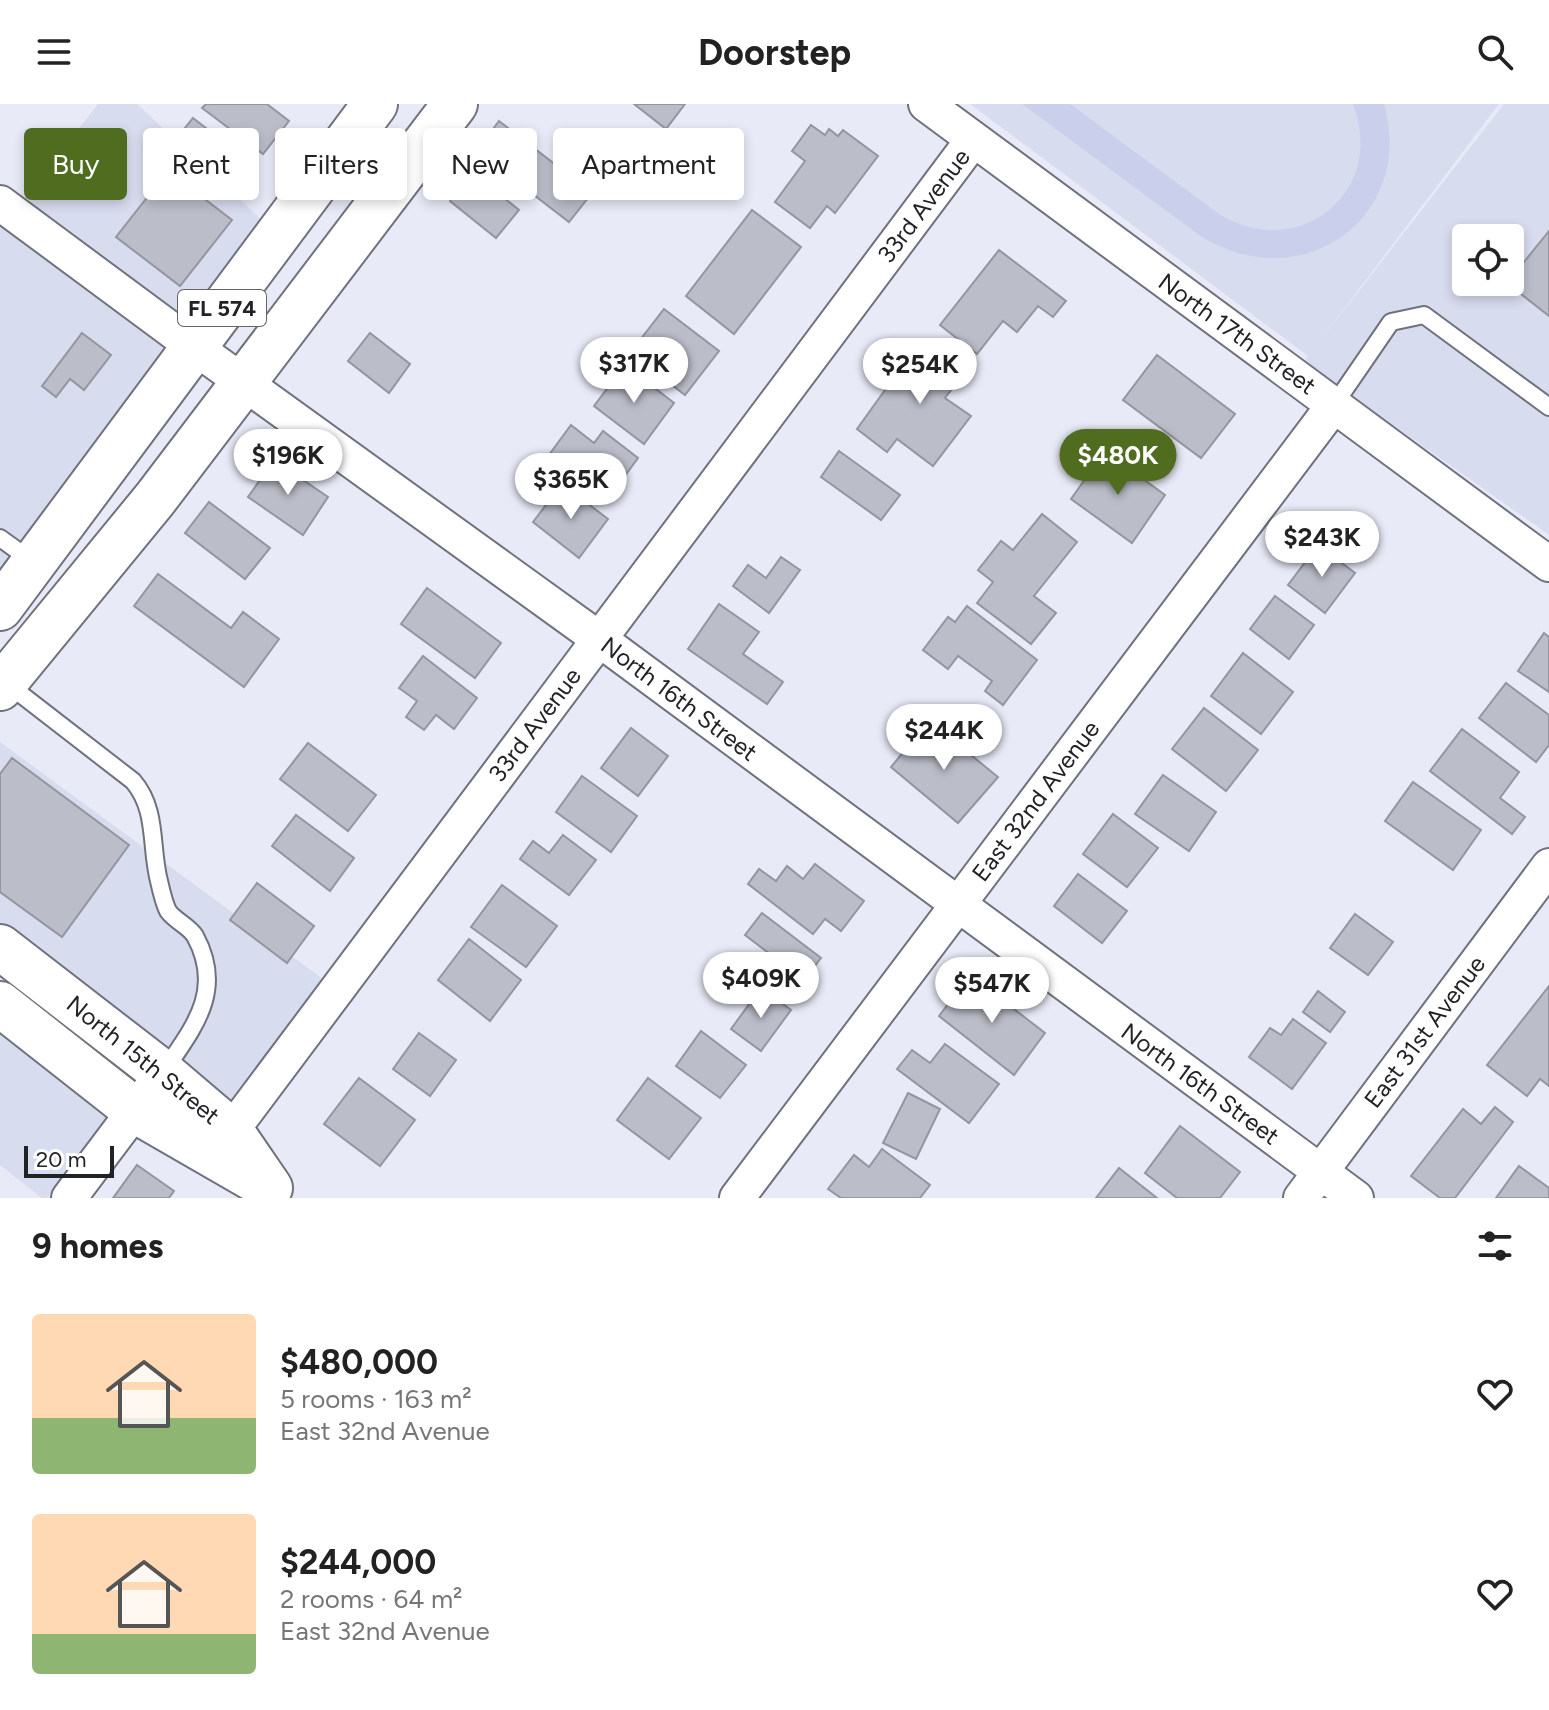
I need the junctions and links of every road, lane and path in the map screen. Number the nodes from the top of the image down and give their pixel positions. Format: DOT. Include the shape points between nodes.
graph roads {
  1 [pos="375,104"];
  2 [pos="455,104"];
  3 [pos="926,104"];
  4 [pos="973,140"];
  5 [pos="0,203"];
  6 [pos="193,346"];
  7 [pos="244,382"];
  8 [pos="1334,405"];
  9 [pos="1549,407"];
  10 [pos="17,550"];
  11 [pos="1549,564"];
  12 [pos="0,608"];
  13 [pos="599,639"];
  14 [pos="2,685"];
  15 [pos="1549,866"];
  16 [pos="957,905"];
  17 [pos="0,947"];
  18 [pos="0,1004"];
  19 [pos="163,1073"];
  20 [pos="136,1111"];
  21 [pos="221,1144"];
  22 [pos="1311,1185"];
  23 [pos="277,1193"];
  24 [pos="69,1198"];
  25 [pos="737,1198"];
  26 [pos="1356,1198"];
  1 -- 6 [label="main road, FL 574"];
  2 -- 7 [label="main road, FL 574"];
  3 -- 4 [label="street, North 17th Street"];
  4 -- 8 [label="street, North 17th Street"];
  4 -- 13 [label="street, 33rd Avenue"];
  5 -- 6 [label="street, North 16th Street"];
  6 -- 7 [label="street, North 16th Street"];
  6 -- 10 [label="main road, FL 574"];
  7 -- 13 [label="street, North 16th Street"];
  7 -- 14 [label="main road, FL 574"];
  8 -- 9 [label="lane" via="1391,322 1424,315"];
  8 -- 11 [label="street, North 17th Street"];
  8 -- 16 [label="street, East 32nd Avenue"];
  10 -- 12 [label="main road, FL 574"];
  13 -- 16 [label="street, North 16th Street"];
  13 -- 21 [label="street, 33rd Avenue"];
  14 -- 19 [label="lane" via="133,781 150,812 158,879 169,911 194,934 205,962 207,992 198,1021"];
  15 -- 22 [label="street, East 31st Avenue"];
  16 -- 22 [label="street, North 16th Street"];
  16 -- 25 [label="street, East 32nd Avenue"];
  17 -- 19 [label="main road, North 15th Street"];
  18 -- 20 [label="main road, North 15th Street"];
  19 -- 20 [label="street"];
  19 -- 21 [label="main road, North 15th Street"];
  20 -- 21 [label="main road, North 15th Street"];
  20 -- 24 [label="street"];
  21 -- 23 [label="main road, North 15th Street"];
  22 -- 26 [label="street, North 16th Street"];
}
